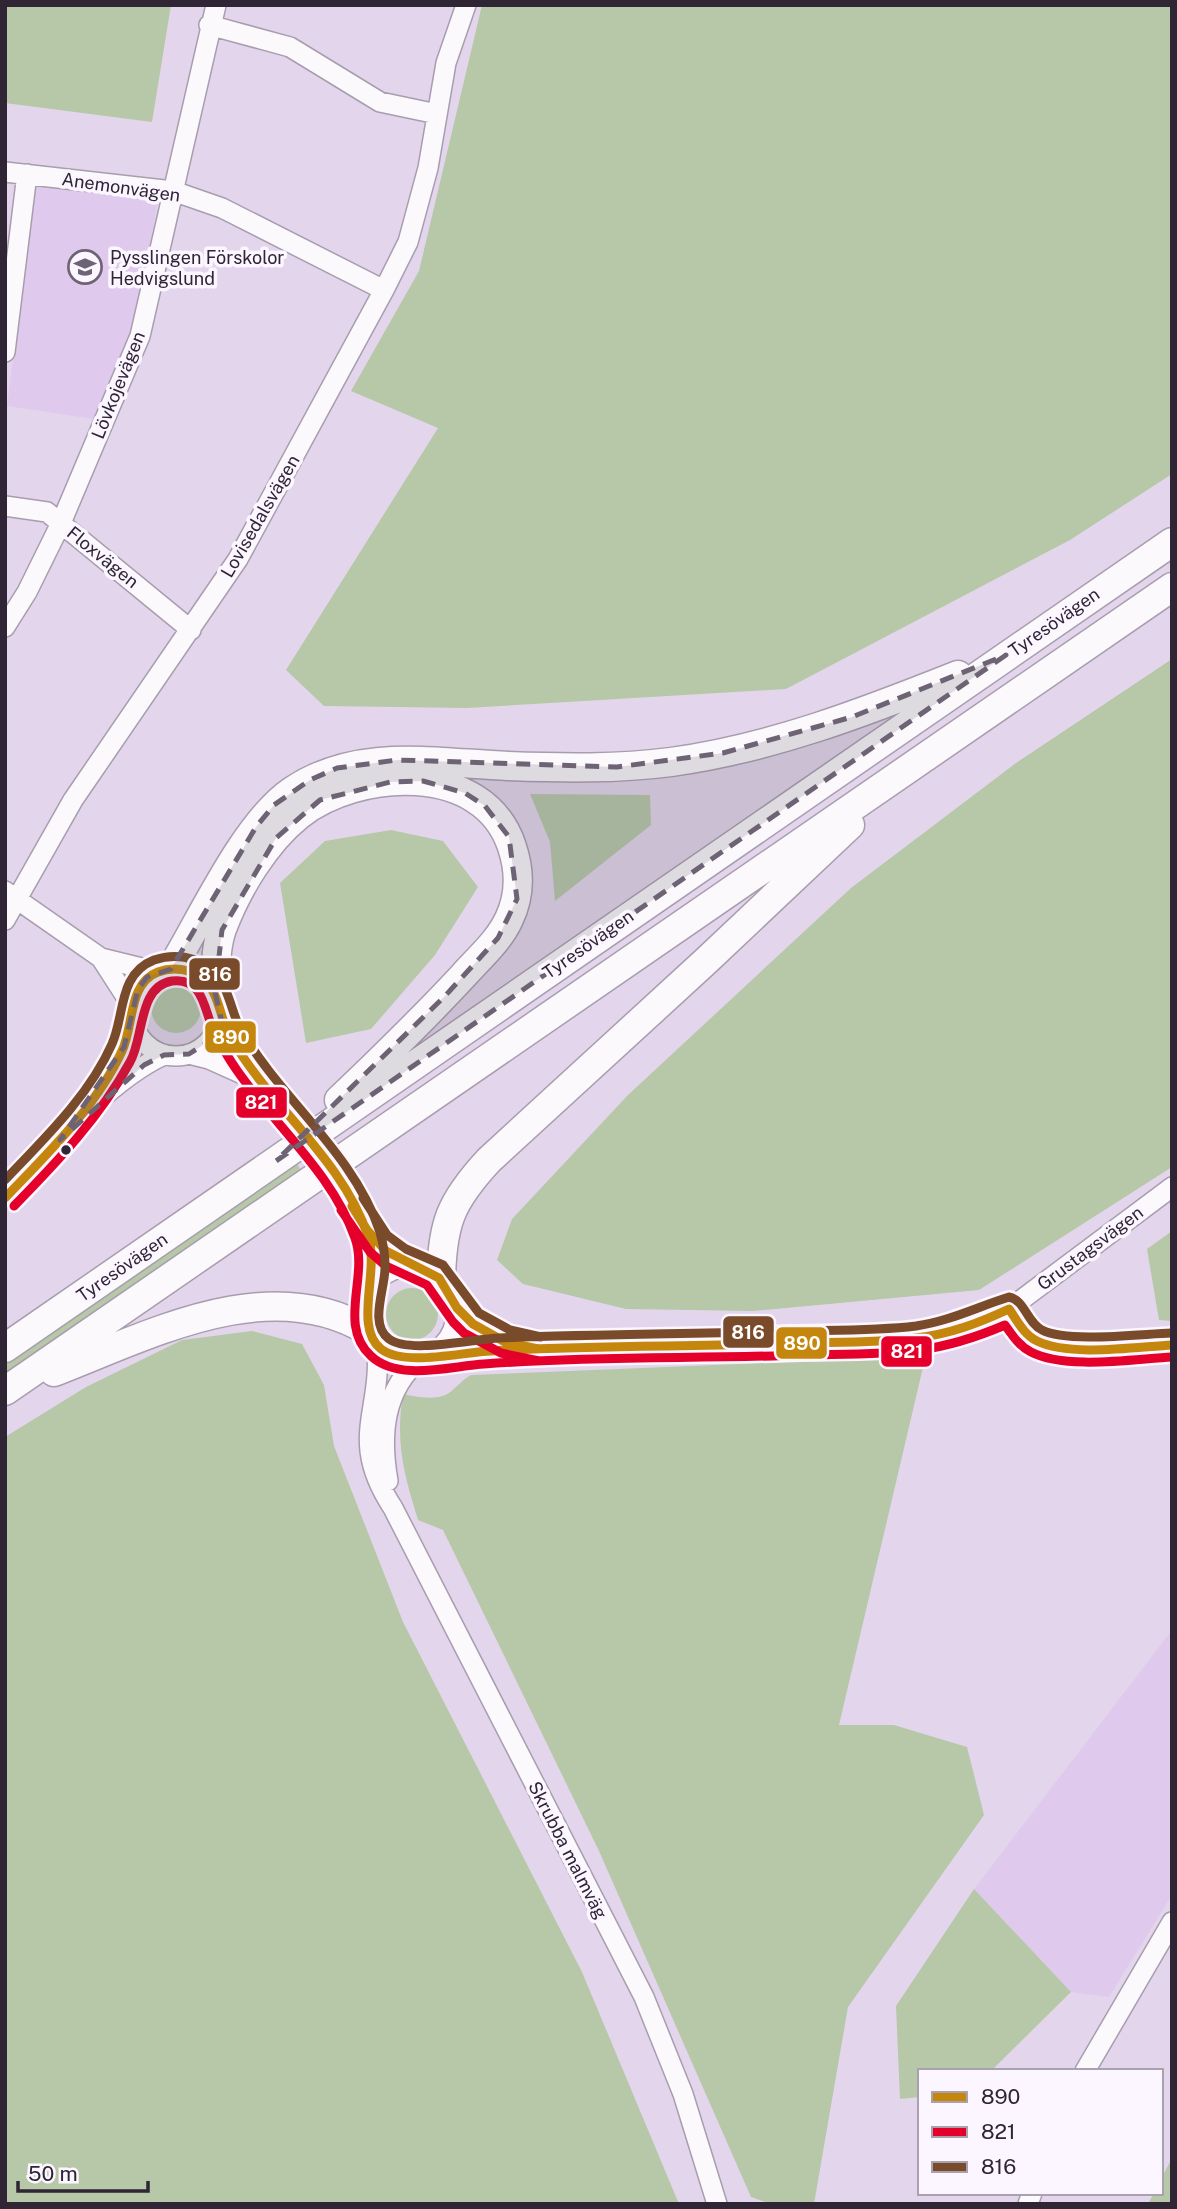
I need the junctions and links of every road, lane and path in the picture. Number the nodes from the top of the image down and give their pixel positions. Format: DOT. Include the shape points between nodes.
graph roads {
  1 [pos="216,5"];
  2 [pos="466,5"];
  3 [pos="209,25"];
  4 [pos="437,114"];
  5 [pos="5,172"];
  6 [pos="27,174"];
  7 [pos="173,191"];
  8 [pos="10,283"];
  9 [pos="384,290"];
  10 [pos="5,352"];
  11 [pos="5,506"];
  12 [pos="61,523"];
  13 [pos="1172,542"];
  14 [pos="1172,587"];
  15 [pos="5,626"];
  16 [pos="191,630"];
  17 [pos="1006,655"];
  18 [pos="912,765"];
  19 [pos="12,896"];
  20 [pos="5,920"];
  21 [pos="101,958"];
  22 [pos="164,970"];
  23 [pos="218,1005"];
  24 [pos="132,1014"];
  25 [pos="190,1054"];
  26 [pos="164,1055"];
  27 [pos="262,1083"];
  28 [pos="292,1119"];
  29 [pos="60,1140"];
  30 [pos="276,1161"];
  31 [pos="339,1184"];
  32 [pos="1172,1187"];
  33 [pos="5,1198"];
  34 [pos="368,1234"];
  35 [pos="415,1266"];
  36 [pos="441,1280"];
  37 [pos="371,1290"];
  38 [pos="456,1307"];
  39 [pos="1009,1308"];
  40 [pos="373,1339"];
  41 [pos="1172,1345"];
  42 [pos="5,1348"];
  43 [pos="527,1349"];
  44 [pos="425,1356"];
  45 [pos="6,1391"];
  46 [pos="393,1508"];
  47 [pos="1172,1922"];
  48 [pos="1086,2069"];
  49 [pos="717,2204"];
  1 -- 3 [label="street, Lövkojevägen"];
  2 -- 4 [label="street, Lovisedalsvägen" via="446,63"];
  3 -- 4 [label="street" via="290,47 380,102"];
  3 -- 7 [label="street, Lövkojevägen"];
  4 -- 9 [label="street, Lovisedalsvägen" via="408,242"];
  5 -- 6 [label="street, Anemonvägen"];
  6 -- 7 [label="street, Anemonvägen"];
  6 -- 8 [label="street"];
  7 -- 9 [label="street, Anemonvägen" via="222,208"];
  7 -- 12 [label="street, Lövkojevägen" via="140,336"];
  8 -- 10 [label="street"];
  9 -- 16 [label="street, Lovisedalsvägen" via="255,529"];
  11 -- 12 [label="street, Floxvägen" via="47,512"];
  12 -- 15 [label="street, Lövkojevägen"];
  12 -- 16 [label="street, Floxvägen"];
  13 -- 17 [label="highway, Tyresövägen"];
  14 -- 18 [label="highway, Tyresövägen"];
  16 -- 19 [label="street, Lovisedalsvägen" via="72,800"];
  17 -- 22 [label="highway" via="852,718 723,753 617,767 397,760 337,768 291,792 256,827"];
  17 -- 30 [label="highway, Tyresövägen"];
  18 -- 36 [label="highway" via="464,1187 444,1227"];
  18 -- 45 [label="highway, Tyresövägen"];
  19 -- 20 [label="street, Lovisedalsvägen"];
  19 -- 21 [label="street"];
  21 -- 22 [label="street"];
  21 -- 24 [label="street"];
  22 -- 23 [label="street" via="186,969 200,975"];
  22 -- 24 [label="street" via="147,977 138,989"];
  23 -- 25 [label="street" via="211,1040"];
  23 -- 27 [label="street"];
  23 -- 30 [label="highway" via="216,958 222,930 244,883 276,838 320,800 352,789 423,781 475,799 499,820 516,857 517,899 498,939"];
  24 -- 26 [label="street" via="138,1035 149,1048"];
  24 -- 29 [label="street" via="113,1068"];
  25 -- 26 [label="street"];
  25 -- 27 [label="street"];
  26 -- 29 [label="street" via="125,1079"];
  27 -- 28 [label="street"];
  29 -- 33 [label="street"];
  30 -- 42 [label="highway, Tyresövägen"];
  31 -- 34 [label="street"];
  32 -- 39 [label="street, Grustagsvägen"];
  34 -- 35 [label="street" via="394,1257"];
  34 -- 37 [label="street"];
  35 -- 36 [label="street"];
  35 -- 37 [label="street" via="383,1276"];
  36 -- 38 [label="street"];
  37 -- 40 [label="street" via="365,1319"];
  38 -- 43 [label="street" via="494,1337"];
  38 -- 44 [label="street" via="454,1326 445,1343"];
  39 -- 41 [label="street" via="1038,1342 1077,1347"];
  39 -- 43 [label="street, Grustagsvägen" via="965,1330 914,1339"];
  40 -- 44 [label="street" via="390,1356"];
  40 -- 45 [label="highway" via="343,1317 279,1306 245,1308 173,1326"];
  40 -- 46 [label="street, Skrubba malmväg" via="378,1362 369,1448 378,1485"];
  43 -- 44 [label="street, Grustagsvägen"];
  44 -- 46 [label="street, Skrubba malmväg" via="398,1384 384,1426 384,1459"];
  46 -- 49 [label="street, Skrubba malmväg" via="644,1997 683,2094"];
  47 -- 48 [label="street"];
}
